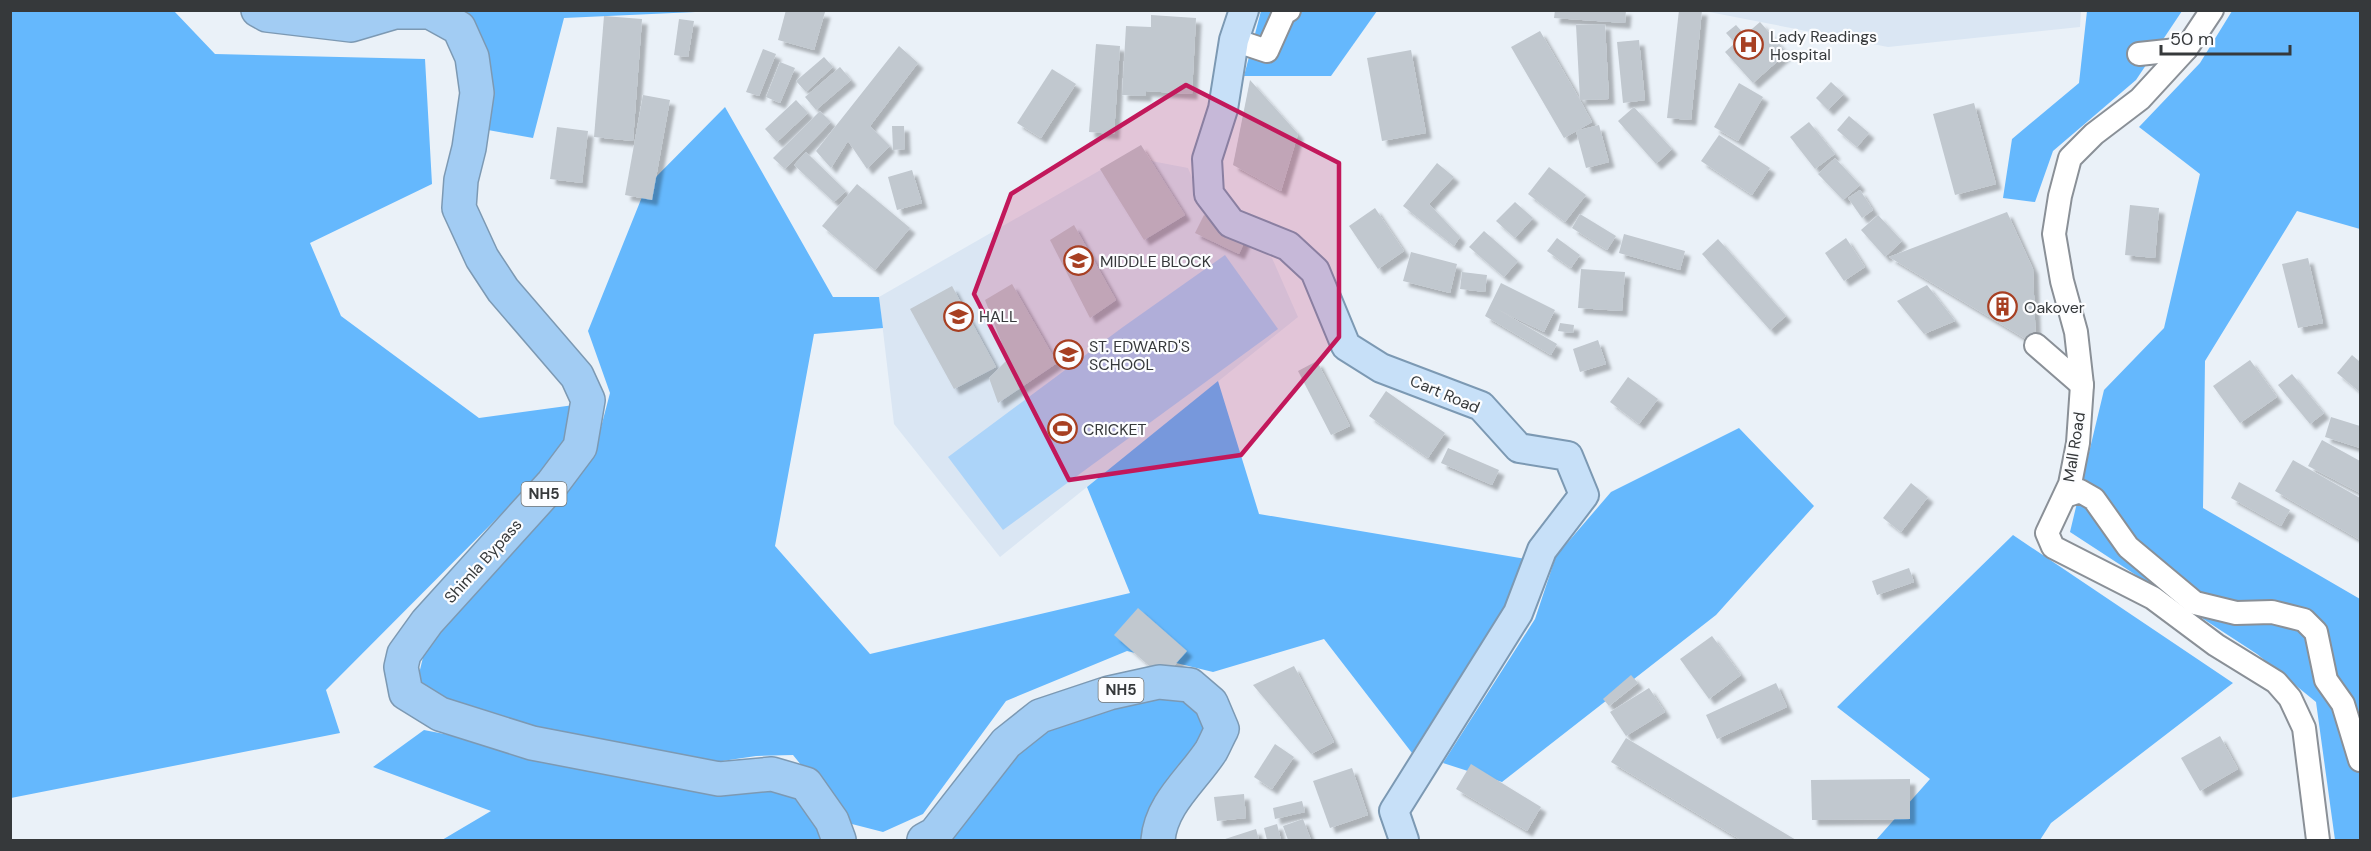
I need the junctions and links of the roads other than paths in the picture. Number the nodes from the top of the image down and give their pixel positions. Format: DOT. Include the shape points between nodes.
graph roads {
  1 [pos="258,10"];
  2 [pos="1244,10"];
  3 [pos="1289,10"];
  4 [pos="2212,10"];
  5 [pos="1234,40"];
  6 [pos="2186,49"];
  7 [pos="2139,54"];
  8 [pos="2036,345"];
  9 [pos="2082,385"];
  10 [pos="2065,496"];
  11 [pos="2361,760"];
  12 [pos="839,840"];
  13 [pos="924,840"];
  14 [pos="1158,840"];
  15 [pos="1404,840"];
  16 [pos="2318,840"];
  1 -- 12 [label="highway, Shimla Bypass / NH5" via="267,15 351,25 395,12 430,12 459,28 472,57 477,93 459,208 482,258 503,290 577,376 588,400 580,447 553,483 427,622 404,654 401,667 406,693 440,714 532,742 719,779 772,774 806,784 832,821"];
  2 -- 5 [label="main road, Cart Road"];
  3 -- 5 [label="street" via="1267,51"];
  4 -- 6 [label="street, Mall Road"];
  5 -- 15 [label="main road, Cart Road" via="1223,109 1208,159 1209,194 1231,223 1288,246 1315,271 1346,346 1381,368 1481,406 1519,448 1568,456 1584,495 1542,550 1518,613 1394,811"];
  6 -- 7 [label="street"];
  6 -- 9 [label="street, Mall Road" via="2140,99 2070,158 2054,234 2076,332"];
  8 -- 9 [label="street"];
  9 -- 10 [label="street, Mall Road" via="2078,443"];
  10 -- 11 [label="street" via="2080,491 2094,499 2128,547 2195,603 2236,613 2272,612 2304,620 2316,632 2326,680 2343,704"];
  10 -- 16 [label="street, Mall Road" via="2047,533 2053,547 2153,598 2232,656 2276,681 2290,698 2304,728"];
  13 -- 14 [label="highway, NH5" via="935,834 1006,742 1040,716 1109,693 1159,682 1190,685 1211,703 1222,729 1174,798"];
}
